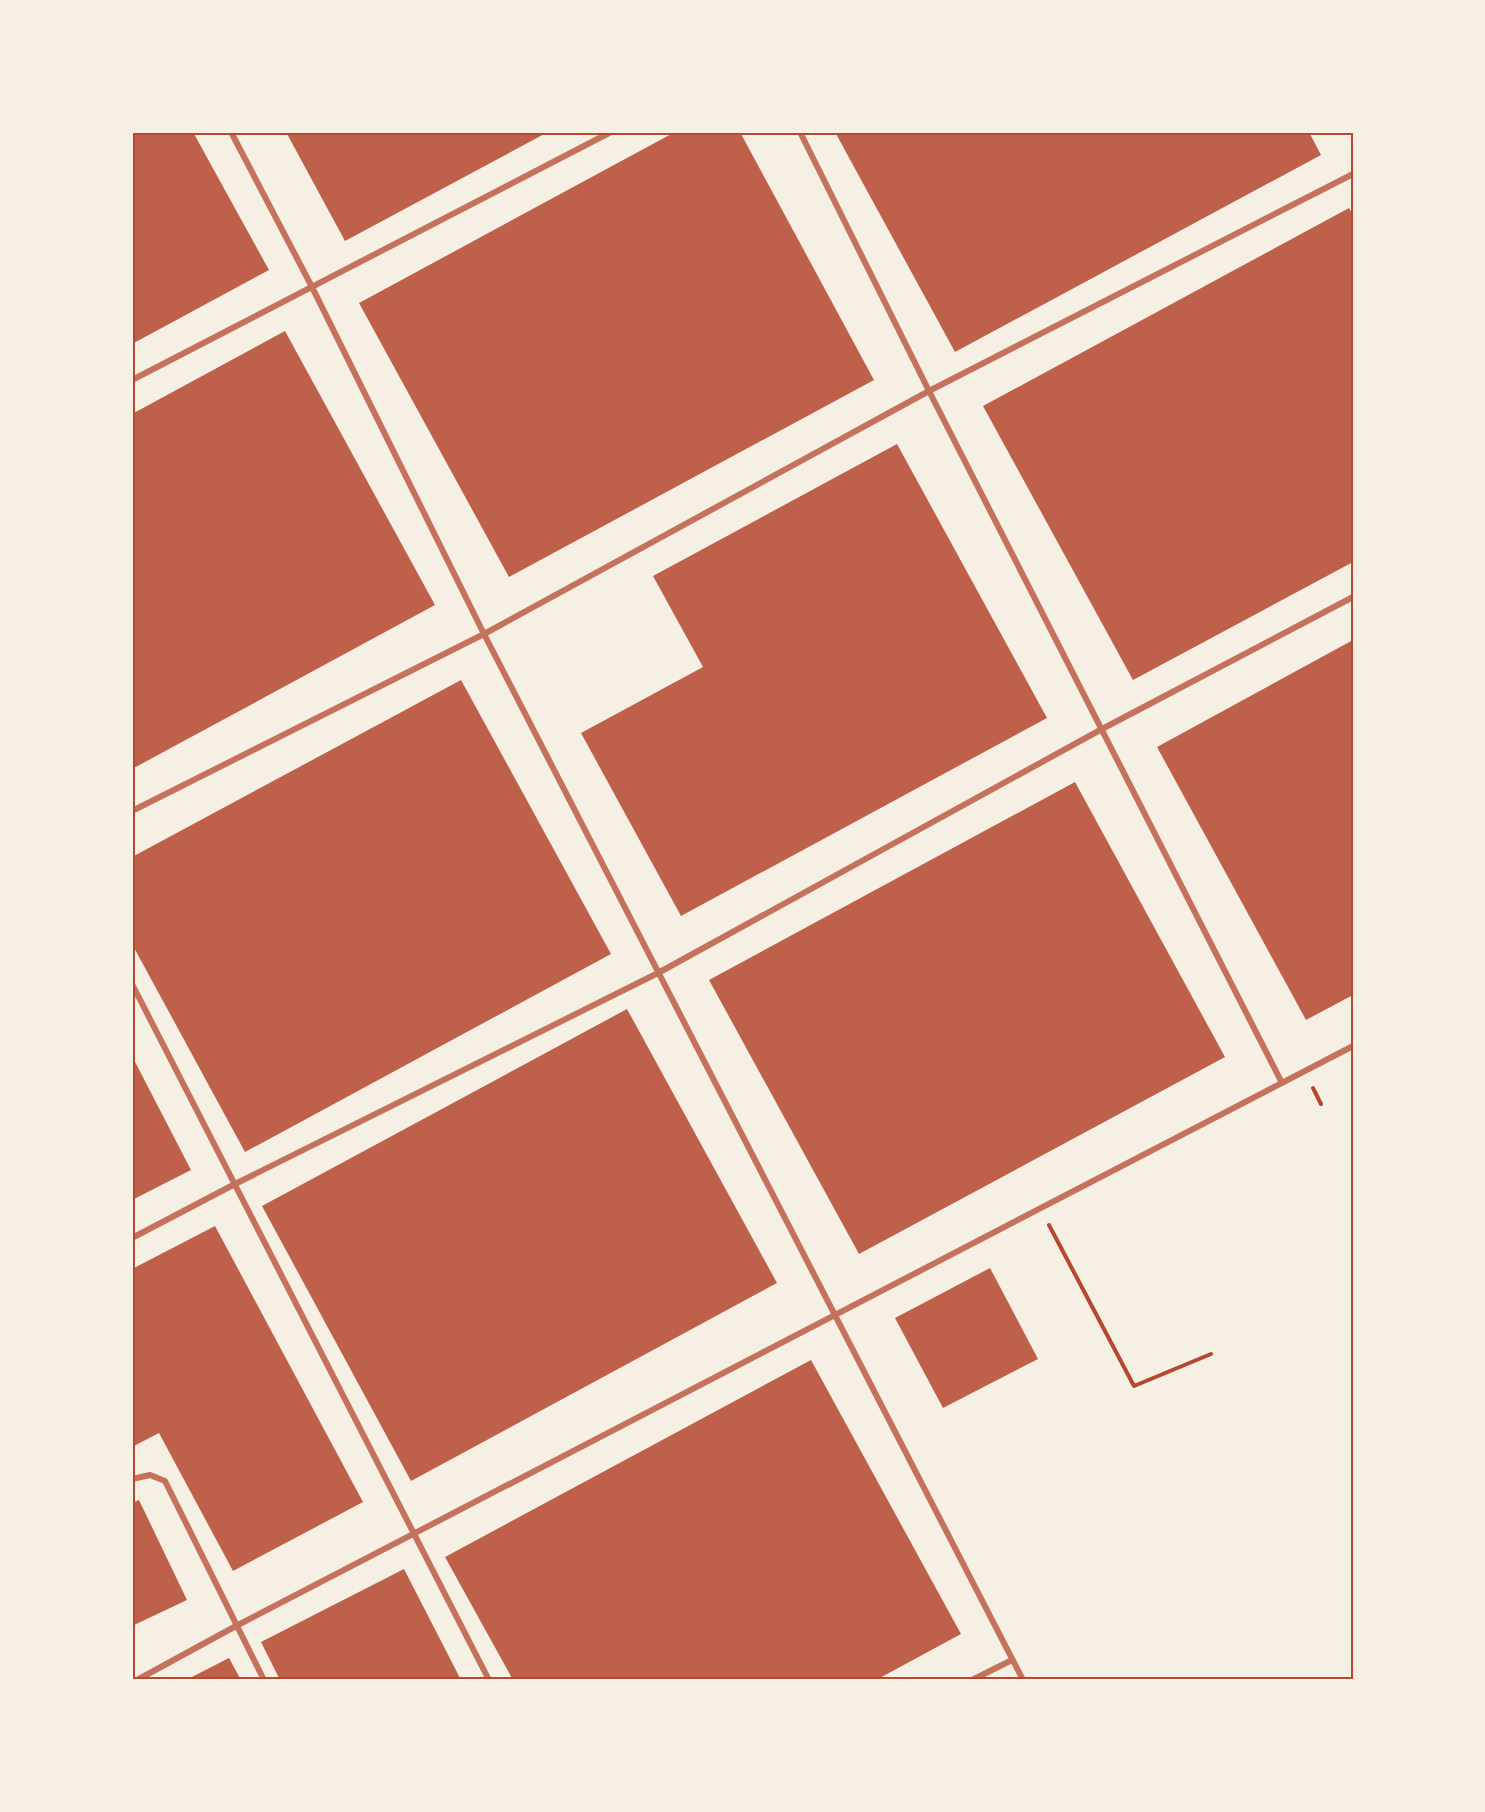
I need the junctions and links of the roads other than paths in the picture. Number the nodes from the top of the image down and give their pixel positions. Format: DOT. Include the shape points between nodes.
graph roads {
  1 [pos="231,132"];
  2 [pos="611,132"];
  3 [pos="800,132"];
  4 [pos="1353,174"];
  5 [pos="312,287"];
  6 [pos="132,380"];
  7 [pos="929,391"];
  8 [pos="1353,597"];
  9 [pos="484,634"];
  10 [pos="1102,729"];
  11 [pos="132,811"];
  12 [pos="658,973"];
  13 [pos="132,984"];
  14 [pos="1353,1046"];
  15 [pos="1282,1083"];
  16 [pos="235,1184"];
  17 [pos="132,1238"];
  18 [pos="835,1315"];
  19 [pos="132,1479"];
  20 [pos="414,1534"];
  21 [pos="237,1626"];
  22 [pos="1012,1660"];
  23 [pos="137,1680"];
  24 [pos="264,1680"];
  25 [pos="489,1680"];
  26 [pos="972,1680"];
  27 [pos="1023,1680"];
  1 -- 5 [label="street"];
  2 -- 5 [label="street"];
  3 -- 7 [label="street"];
  4 -- 7 [label="street"];
  5 -- 6 [label="street"];
  5 -- 9 [label="street"];
  7 -- 9 [label="street"];
  7 -- 10 [label="street"];
  8 -- 10 [label="street"];
  9 -- 11 [label="street"];
  9 -- 12 [label="street"];
  10 -- 12 [label="street"];
  10 -- 15 [label="street"];
  12 -- 16 [label="street"];
  12 -- 18 [label="street"];
  13 -- 16 [label="street"];
  14 -- 15 [label="street"];
  15 -- 18 [label="street"];
  16 -- 17 [label="street"];
  16 -- 20 [label="street"];
  18 -- 20 [label="street"];
  18 -- 22 [label="street"];
  19 -- 21 [label="street" via="150,1475 165,1481"];
  20 -- 21 [label="street"];
  20 -- 25 [label="street"];
  21 -- 23 [label="street"];
  21 -- 24 [label="street"];
  22 -- 26 [label="street"];
  22 -- 27 [label="street"];
}
